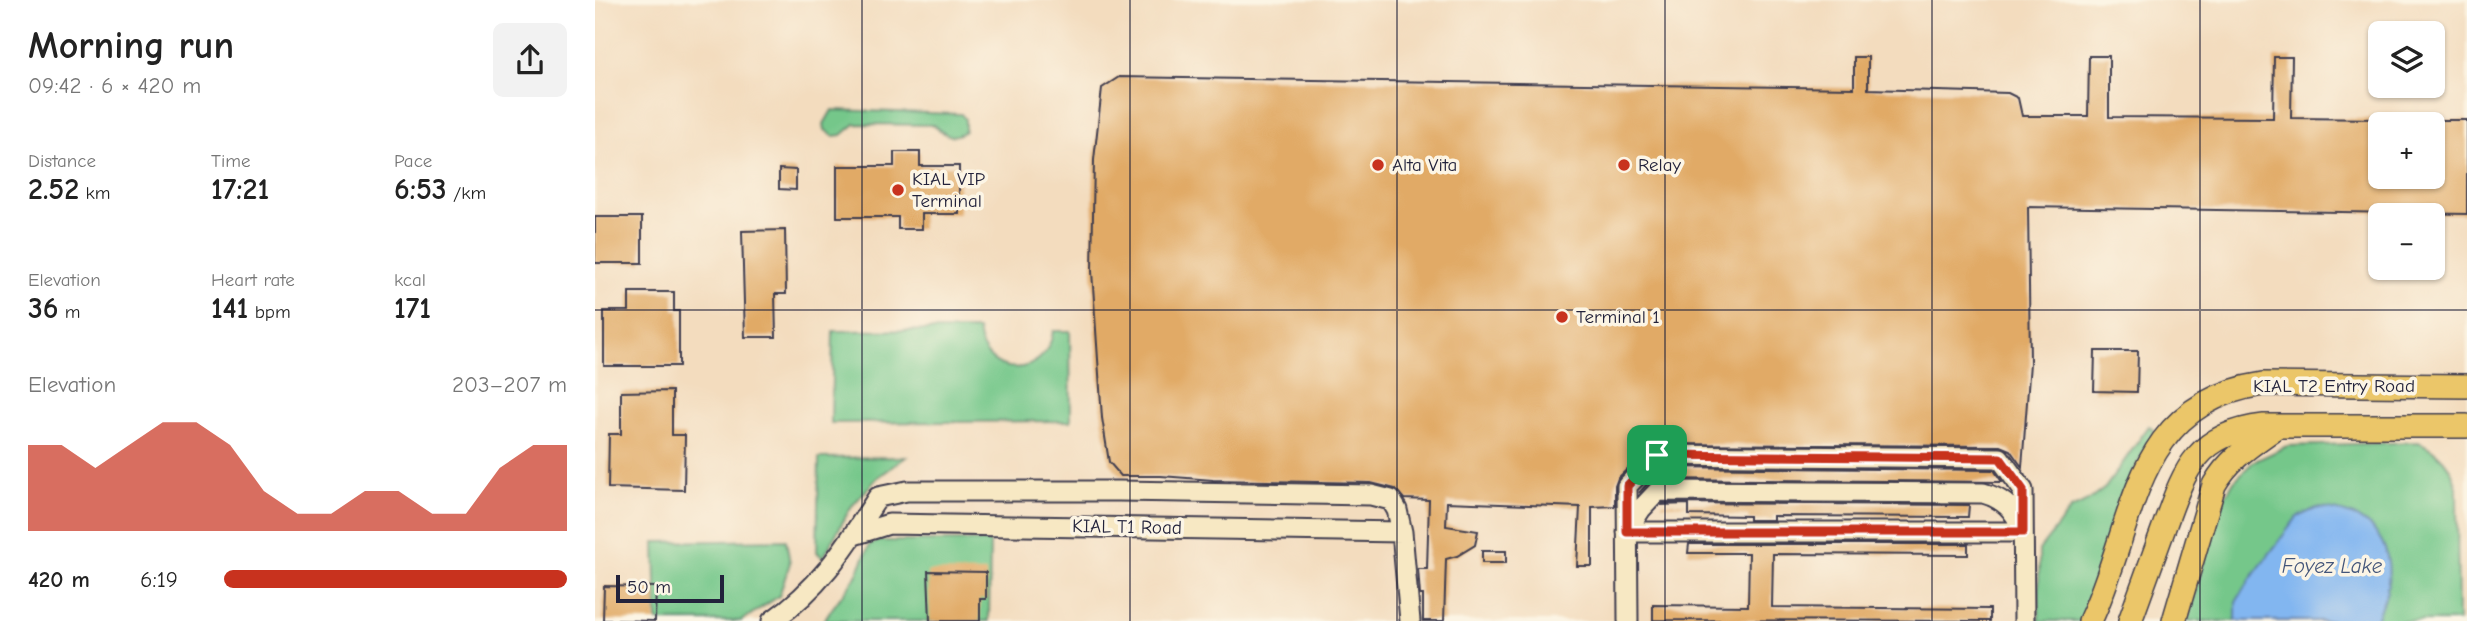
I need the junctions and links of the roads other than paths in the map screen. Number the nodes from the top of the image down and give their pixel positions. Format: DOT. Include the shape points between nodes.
graph roads {
  1 [pos="2467,386"];
  2 [pos="2278,426"];
  3 [pos="2467,426"];
  4 [pos="1402,532"];
  5 [pos="1627,532"];
  6 [pos="2023,532"];
  7 [pos="854,535"];
  8 [pos="772,621"];
  9 [pos="1410,621"];
  10 [pos="1627,621"];
  11 [pos="2024,621"];
  12 [pos="2090,621"];
  13 [pos="2130,621"];
  14 [pos="2174,621"];
  1 -- 12 [label="main road, KIAL T2 Entry Road" via="2263,384 2231,390 2201,404 2174,426 2153,454"];
  2 -- 3 [label="main road, KIAL T2 Entry Road"];
  2 -- 13 [label="main road, KIAL T2 Entry Road" via="2235,431 2210,445 2191,464 2178,487"];
  2 -- 14 [label="main road" via="2231,461 2214,485"];
  4 -- 7 [label="main road, KIAL T1 Road" via="889,524"];
  4 -- 7 [label="main road, KIAL T1 Road" via="1391,500 1371,495 907,491 878,497"];
  4 -- 9 [label="main road"];
  5 -- 6 [label="main road"];
  5 -- 6 [label="main road" via="1658,491 1983,493 2008,505"];
  5 -- 6 [label="main road" via="1627,486 1657,455 2000,458 2023,490"];
  5 -- 10 [label="main road"];
  6 -- 11 [label="main road"];
  7 -- 8 [label="main road" via="812,589"];
}
